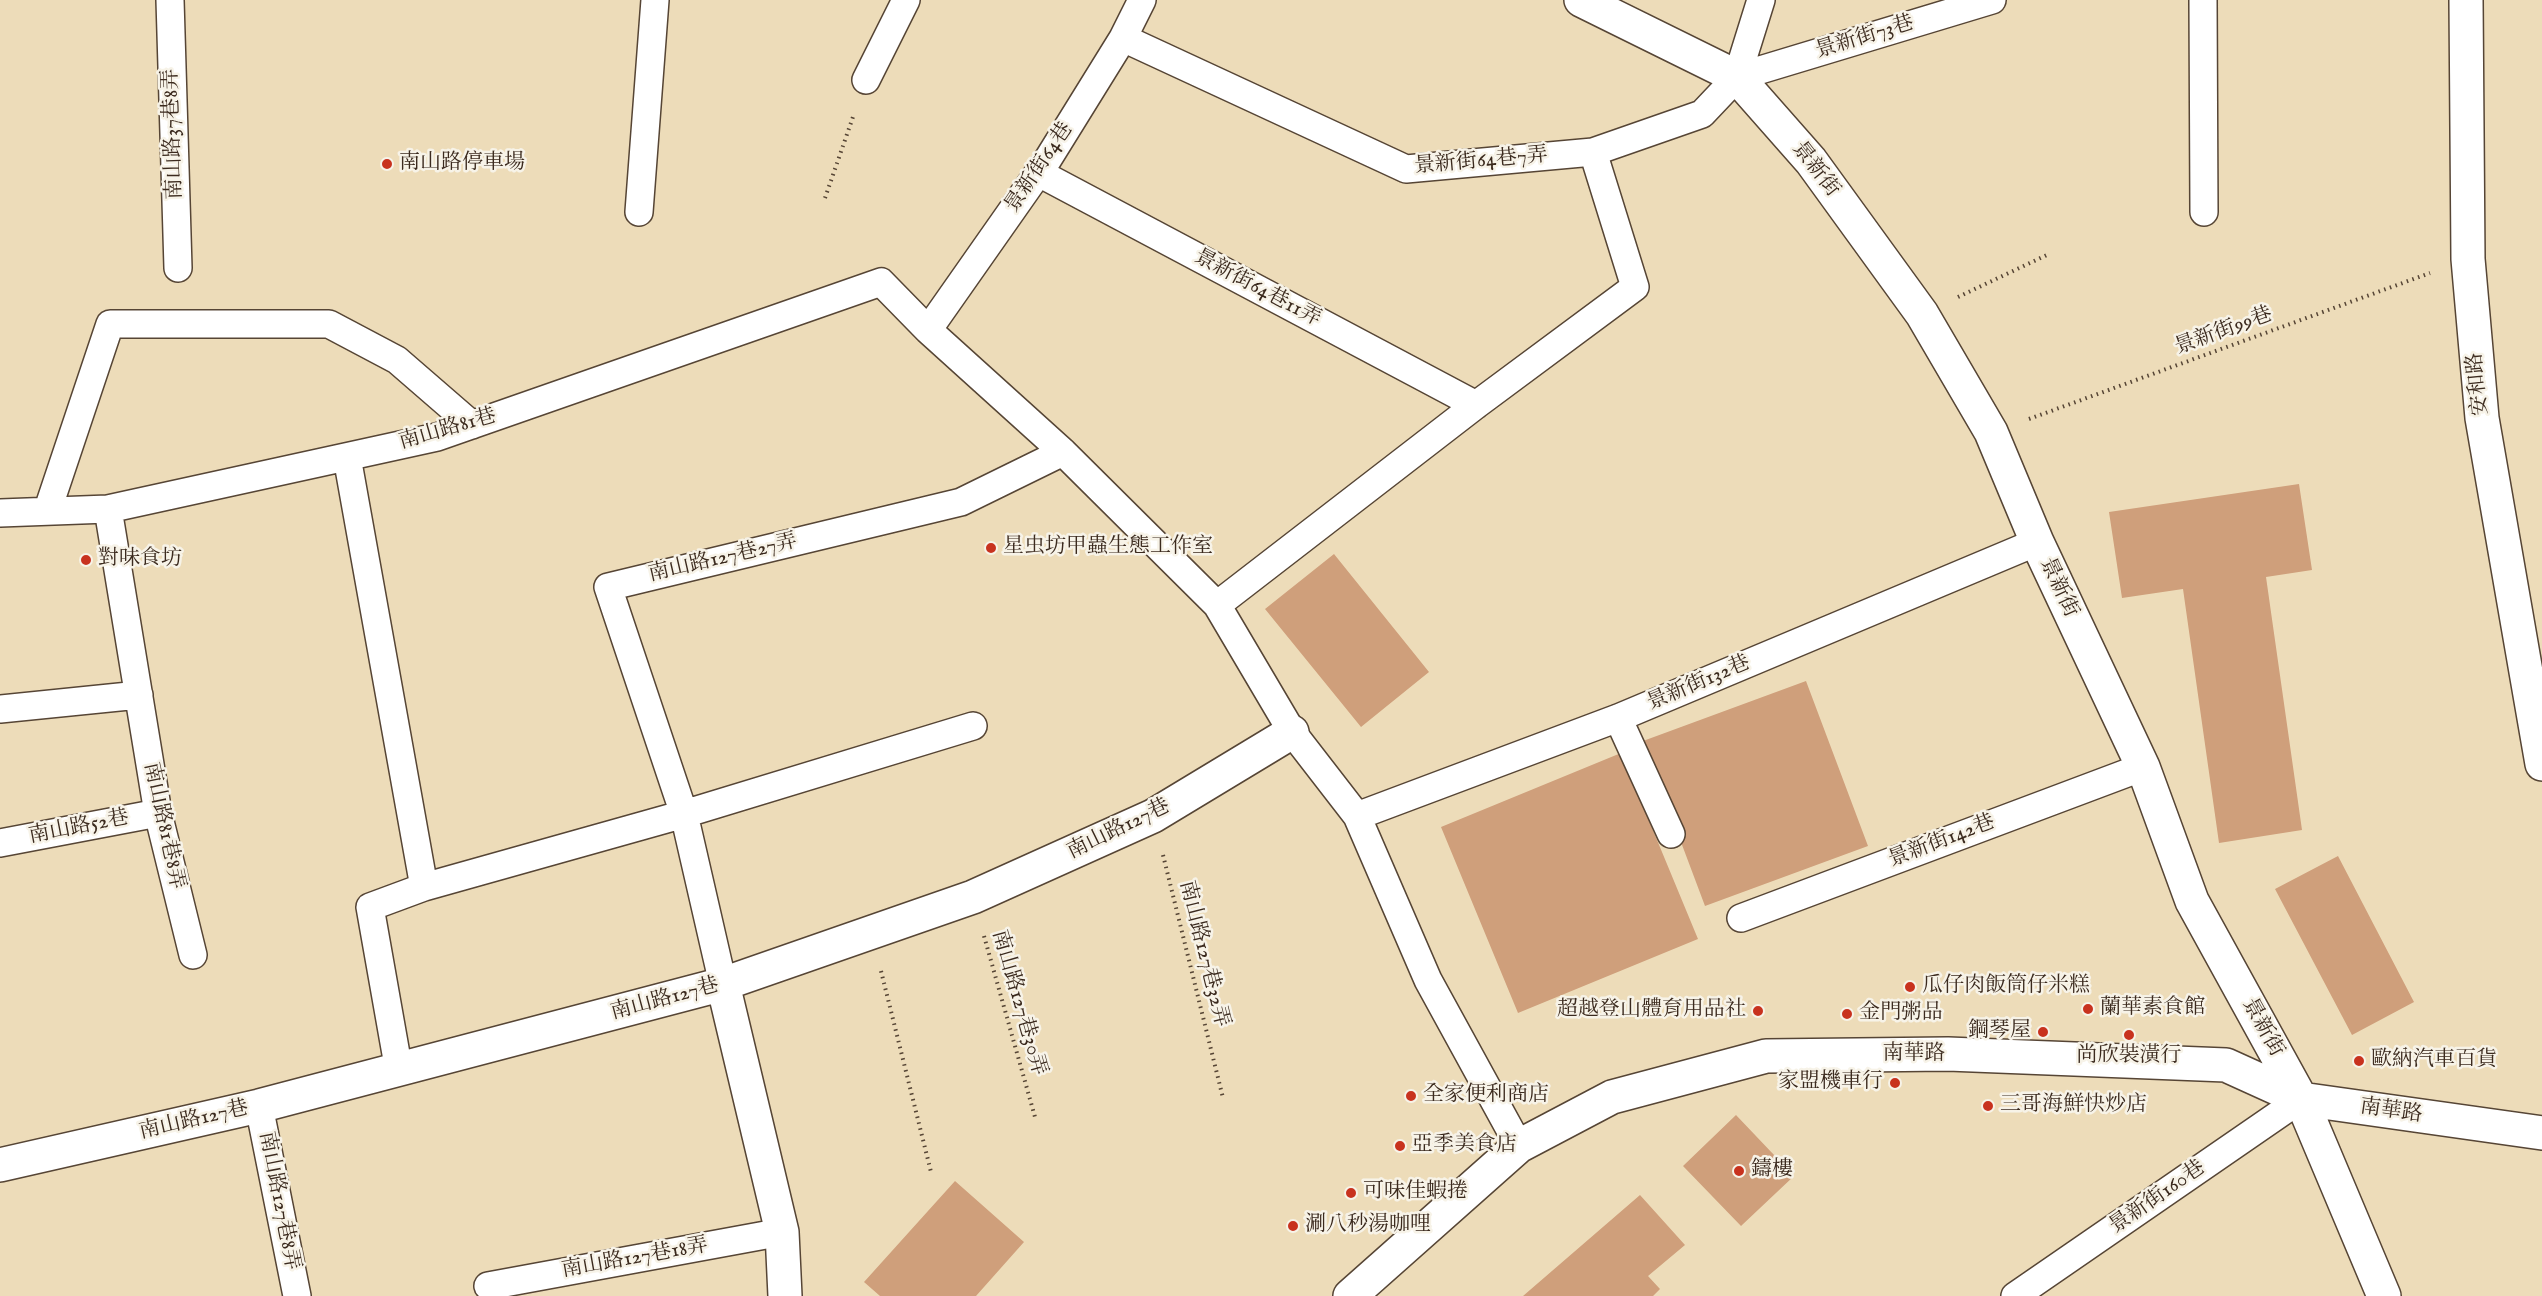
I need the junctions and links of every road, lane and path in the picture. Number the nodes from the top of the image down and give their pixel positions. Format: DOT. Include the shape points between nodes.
graph roads {
  1 [pos="170,0"];
  2 [pos="655,0"];
  3 [pos="906,0"];
  4 [pos="1143,0"];
  5 [pos="1581,0"];
  6 [pos="1761,0"];
  7 [pos="1992,0"];
  8 [pos="2203,0"];
  9 [pos="2466,0"];
  10 [pos="1123,38"];
  11 [pos="1737,77"];
  12 [pos="866,80"];
  13 [pos="1593,153"];
  14 [pos="1039,173"];
  15 [pos="825,198"];
  16 [pos="639,212"];
  17 [pos="2204,212"];
  18 [pos="2049,254"];
  19 [pos="2468,259"];
  20 [pos="178,268"];
  21 [pos="1922,314"];
  22 [pos="928,330"];
  23 [pos="1476,405"];
  24 [pos="472,425"];
  25 [pos="1991,432"];
  26 [pos="1063,452"];
  27 [pos="347,457"];
  28 [pos="48,510"];
  29 [pos="108,510"];
  30 [pos="0,513"];
  31 [pos="2037,542"];
  32 [pos="1217,605"];
  33 [pos="139,695"];
  34 [pos="0,709"];
  35 [pos="1618,718"];
  36 [pos="973,726"];
  37 [pos="1292,732"];
  38 [pos="2542,764"];
  39 [pos="2143,766"];
  40 [pos="158,813"];
  41 [pos="684,814"];
  42 [pos="1153,816"];
  43 [pos="1357,816"];
  44 [pos="1671,834"];
  45 [pos="0,843"];
  46 [pos="424,887"];
  47 [pos="973,897"];
  48 [pos="1741,918"];
  49 [pos="872,932"];
  50 [pos="193,955"];
  51 [pos="723,984"];
  52 [pos="399,1071"];
  53 [pos="1223,1098"];
  54 [pos="2301,1099"];
  55 [pos="259,1107"];
  56 [pos="1035,1117"];
  57 [pos="2542,1133"];
  58 [pos="1519,1146"];
  59 [pos="0,1165"];
  60 [pos="931,1172"];
  61 [pos="782,1232"];
  62 [pos="488,1286"];
  63 [pos="297,1296"];
  64 [pos="785,1296"];
  65 [pos="1350,1296"];
  66 [pos="2015,1296"];
  67 [pos="2384,1296"];
  1 -- 20 [label="lane, 南山路37巷8弄"];
  2 -- 16 [label="lane"];
  3 -- 12 [label="lane"];
  4 -- 10 [label="lane, 景新街64巷"];
  5 -- 11 [label="street, 景新街"];
  6 -- 11 [label="lane"];
  7 -- 11 [label="lane, 景新街73巷"];
  8 -- 17 [label="lane"];
  9 -- 19 [label="street, 安和路"];
  10 -- 13 [label="lane, 景新街64巷7弄" via="1406,169"];
  10 -- 14 [label="lane, 景新街64巷"];
  11 -- 13 [label="lane, 景新街64巷7弄" via="1702,114"];
  11 -- 21 [label="street, 景新街" via="1811,161"];
  12 -- 15 [label="path"];
  13 -- 23 [label="lane" via="1635,287"];
  14 -- 22 [label="lane, 景新街64巷"];
  14 -- 23 [label="lane, 景新街64巷11弄"];
  18 -- 21 [label="path"];
  19 -- 25 [label="path, 景新街99巷"];
  19 -- 38 [label="street, 安和路" via="2482,418"];
  21 -- 25 [label="street, 景新街"];
  22 -- 24 [label="lane, 南山路81巷" via="881,282"];
  22 -- 26 [label="lane"];
  23 -- 32 [label="lane"];
  24 -- 27 [label="lane, 南山路81巷"];
  24 -- 28 [label="lane" via="397,360 329,324 111,324"];
  25 -- 31 [label="street, 景新街"];
  26 -- 32 [label="lane"];
  26 -- 41 [label="lane, 南山路127巷27弄" via="961,502 608,586"];
  27 -- 29 [label="lane, 南山路81巷"];
  27 -- 46 [label="lane"];
  28 -- 29 [label="lane, 南山路81巷"];
  28 -- 30 [label="lane, 南山路81巷"];
  29 -- 33 [label="lane, 南山路81巷8弄"];
  31 -- 35 [label="lane, 景新街132巷"];
  31 -- 39 [label="street, 景新街"];
  32 -- 37 [label="lane"];
  33 -- 34 [label="lane"];
  33 -- 40 [label="lane, 南山路81巷8弄"];
  35 -- 43 [label="lane, 景新街132巷"];
  35 -- 44 [label="lane"];
  36 -- 41 [label="lane"];
  37 -- 42 [label="street, 南山路127巷"];
  37 -- 43 [label="lane"];
  39 -- 48 [label="lane, 景新街142巷"];
  39 -- 54 [label="street, 景新街" via="2192,901"];
  40 -- 45 [label="lane, 南山路52巷"];
  40 -- 50 [label="lane, 南山路81巷8弄"];
  41 -- 46 [label="lane"];
  41 -- 51 [label="lane, 南山路127巷27弄"];
  42 -- 47 [label="street, 南山路127巷"];
  42 -- 53 [label="path, 南山路127巷32弄"];
  43 -- 58 [label="lane" via="1428,980"];
  46 -- 52 [label="lane" via="370,907"];
  47 -- 49 [label="street, 南山路127巷"];
  47 -- 56 [label="path, 南山路127巷30弄"];
  49 -- 51 [label="street, 南山路127巷"];
  49 -- 60 [label="path"];
  51 -- 52 [label="street, 南山路127巷"];
  51 -- 61 [label="street"];
  52 -- 55 [label="street, 南山路127巷"];
  54 -- 57 [label="street, 南華路"];
  54 -- 58 [label="street, 南華路" via="2226,1065 1948,1054 1766,1056 1612,1097"];
  54 -- 66 [label="lane, 景新街160巷"];
  54 -- 67 [label="street, 景新街"];
  55 -- 59 [label="street, 南山路127巷"];
  55 -- 63 [label="lane, 南山路127巷8弄"];
  58 -- 65 [label="street, 南華路"];
  61 -- 62 [label="lane, 南山路127巷18弄"];
  61 -- 64 [label="street"];
}
